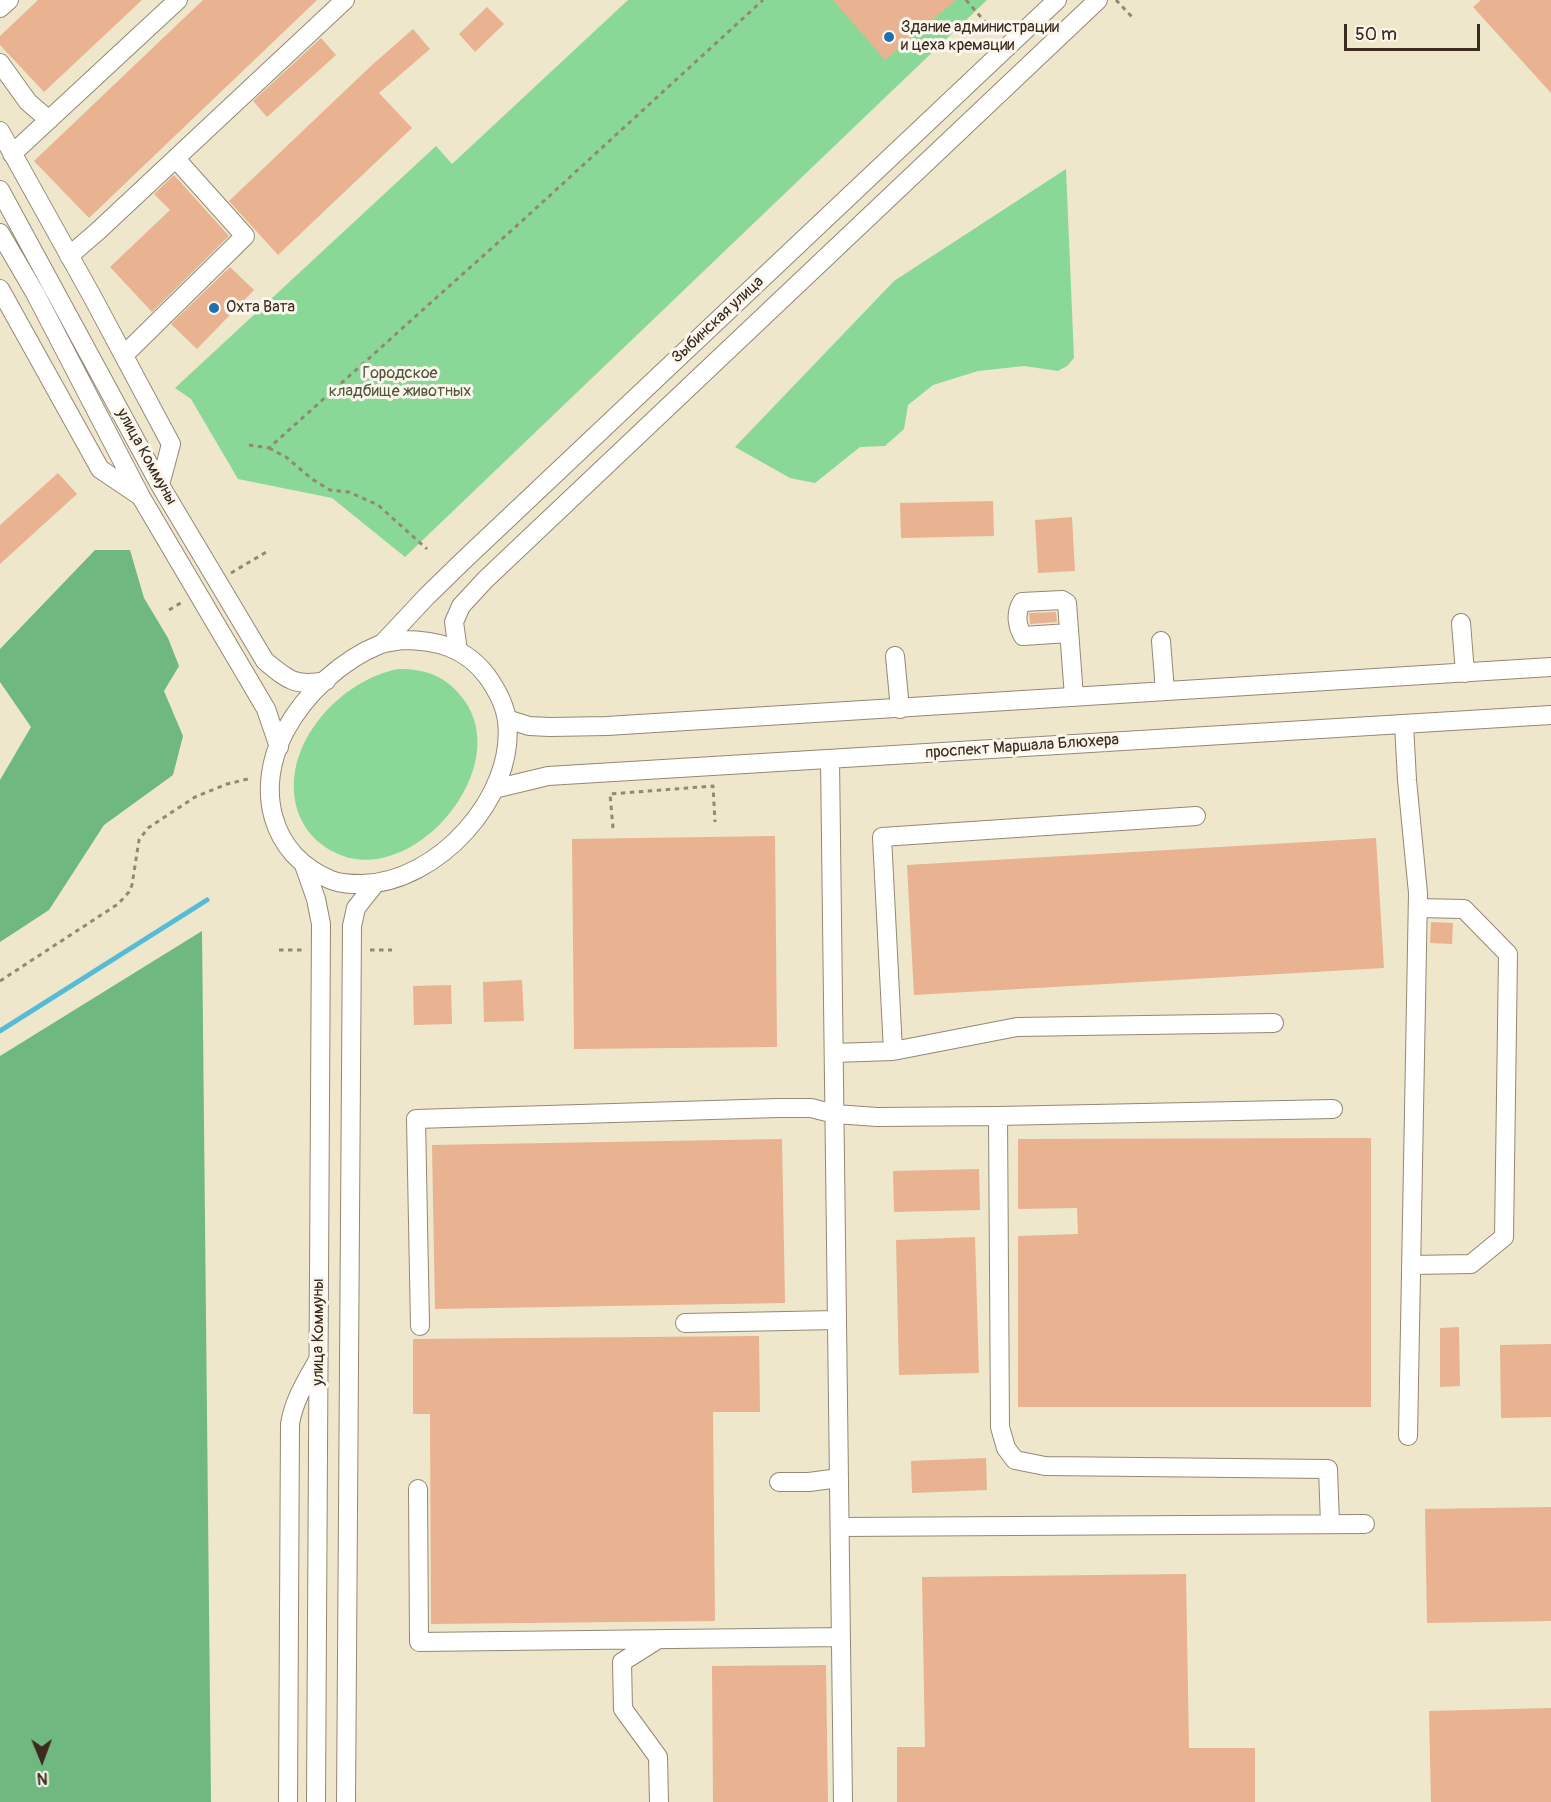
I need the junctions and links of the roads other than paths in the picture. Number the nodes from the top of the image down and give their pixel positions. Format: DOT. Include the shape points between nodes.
graph roads {
  1 [pos="9,0"];
  2 [pos="178,0"];
  3 [pos="345,0"];
  4 [pos="1057,0"];
  5 [pos="1098,0"];
  6 [pos="0,8"];
  7 [pos="0,63"];
  8 [pos="49,120"];
  9 [pos="0,131"];
  10 [pos="12,154"];
  11 [pos="176,159"];
  12 [pos="871,176"];
  13 [pos="0,190"];
  14 [pos="890,197"];
  15 [pos="0,233"];
  16 [pos="69,256"];
  17 [pos="0,290"];
  18 [pos="7,319"];
  19 [pos="124,355"];
  20 [pos="160,485"];
  21 [pos="141,497"];
  22 [pos="1461,623"];
  23 [pos="1069,633"];
  24 [pos="1161,641"];
  25 [pos="382,644"];
  26 [pos="458,651"];
  27 [pos="895,656"];
  28 [pos="1551,667"];
  29 [pos="1465,673"];
  30 [pos="326,681"];
  31 [pos="1165,691"];
  32 [pos="1074,697"];
  33 [pos="900,709"];
  34 [pos="1551,714"];
  35 [pos="507,719"];
  36 [pos="1404,724"];
  37 [pos="279,747"];
  38 [pos="831,759"];
  39 [pos="494,789"];
  40 [pos="1196,816"];
  41 [pos="304,865"];
  42 [pos="375,884"];
  43 [pos="1418,908"];
  44 [pos="1274,1023"];
  45 [pos="893,1051"];
  46 [pos="834,1053"];
  47 [pos="1333,1109"];
  48 [pos="835,1114"];
  49 [pos="998,1116"];
  50 [pos="1411,1265"];
  51 [pos="837,1320"];
  52 [pos="685,1323"];
  53 [pos="420,1326"];
  54 [pos="318,1358"];
  55 [pos="1408,1436"];
  56 [pos="839,1478"];
  57 [pos="779,1482"];
  58 [pos="418,1489"];
  59 [pos="1330,1524"];
  60 [pos="1365,1524"];
  61 [pos="840,1527"];
  62 [pos="841,1636"];
  63 [pos="657,1640"];
  64 [pos="288,1802"];
  65 [pos="316,1802"];
  66 [pos="346,1802"];
  67 [pos="659,1802"];
  68 [pos="843,1802"];
  1 -- 6 [label="street"];
  2 -- 8 [label="street"];
  3 -- 11 [label="street"];
  4 -- 12 [label="street, Зыбинская улица"];
  5 -- 14 [label="street, Зыбинская улица"];
  7 -- 8 [label="street" via="28,102"];
  8 -- 10 [label="street"];
  9 -- 10 [label="street"];
  10 -- 16 [label="street"];
  11 -- 16 [label="street"];
  11 -- 19 [label="street" via="245,236"];
  12 -- 14 [label="street"];
  12 -- 25 [label="street, Зыбинская улица" via="465,559"];
  13 -- 20 [label="street, улица Коммуны"];
  14 -- 26 [label="street, Зыбинская улица" via="485,580 461,606 454,622"];
  15 -- 21 [label="street, улица Коммуны"];
  16 -- 19 [label="street"];
  17 -- 18 [label="street"];
  18 -- 21 [label="street" via="100,469"];
  19 -- 20 [label="street" via="171,444"];
  20 -- 30 [label="street, улица Коммуны" via="266,660 294,681"];
  21 -- 37 [label="street, улица Коммуны" via="266,709"];
  22 -- 29 [label="street"];
  23 -- 32 [label="street"];
  24 -- 31 [label="street"];
  25 -- 26 [label="street" via="427,641"];
  25 -- 30 [label="street"];
  26 -- 35 [label="street" via="482,670 493,685"];
  27 -- 33 [label="street"];
  28 -- 29 [label="street"];
  29 -- 31 [label="street"];
  30 -- 37 [label="street" via="306,700"];
  31 -- 32 [label="street"];
  32 -- 33 [label="street"];
  33 -- 35 [label="street" via="608,726 529,726"];
  34 -- 36 [label="street, проспект Маршала Блюхера"];
  35 -- 39 [label="street" via="505,758"];
  36 -- 38 [label="street, проспект Маршала Блюхера"];
  36 -- 43 [label="street"];
  37 -- 41 [label="street" via="272,774 273,818 281,838"];
  38 -- 39 [label="street, проспект Маршала Блюхера" via="548,777"];
  38 -- 46 [label="street"];
  39 -- 42 [label="street" via="474,821 425,866"];
  40 -- 45 [label="street" via="882,837"];
  41 -- 42 [label="street" via="336,881"];
  41 -- 54 [label="street, улица Коммуны" via="321,924"];
  42 -- 66 [label="street, улица Коммуны" via="356,908 352,926"];
  43 -- 50 [label="street"];
  43 -- 50 [label="street" via="1464,909 1508,954 1504,1237 1471,1264"];
  44 -- 45 [label="street" via="1017,1027"];
  45 -- 46 [label="street"];
  46 -- 48 [label="street"];
  47 -- 49 [label="street"];
  48 -- 49 [label="street"];
  48 -- 51 [label="street"];
  48 -- 53 [label="street" via="800,1108 416,1119"];
  49 -- 59 [label="street" via="1000,1428 1006,1448 1015,1460 1045,1466 1328,1469"];
  50 -- 55 [label="street"];
  51 -- 52 [label="street"];
  51 -- 56 [label="street"];
  54 -- 64 [label="street" via="298,1395 290,1424"];
  54 -- 65 [label="street, улица Коммуны"];
  56 -- 57 [label="street"];
  56 -- 61 [label="street"];
  58 -- 63 [label="street" via="419,1642"];
  59 -- 60 [label="street"];
  59 -- 61 [label="street"];
  61 -- 62 [label="street"];
  62 -- 63 [label="street"];
  62 -- 68 [label="street"];
  63 -- 67 [label="street" via="622,1662 623,1709 658,1757"];
}
